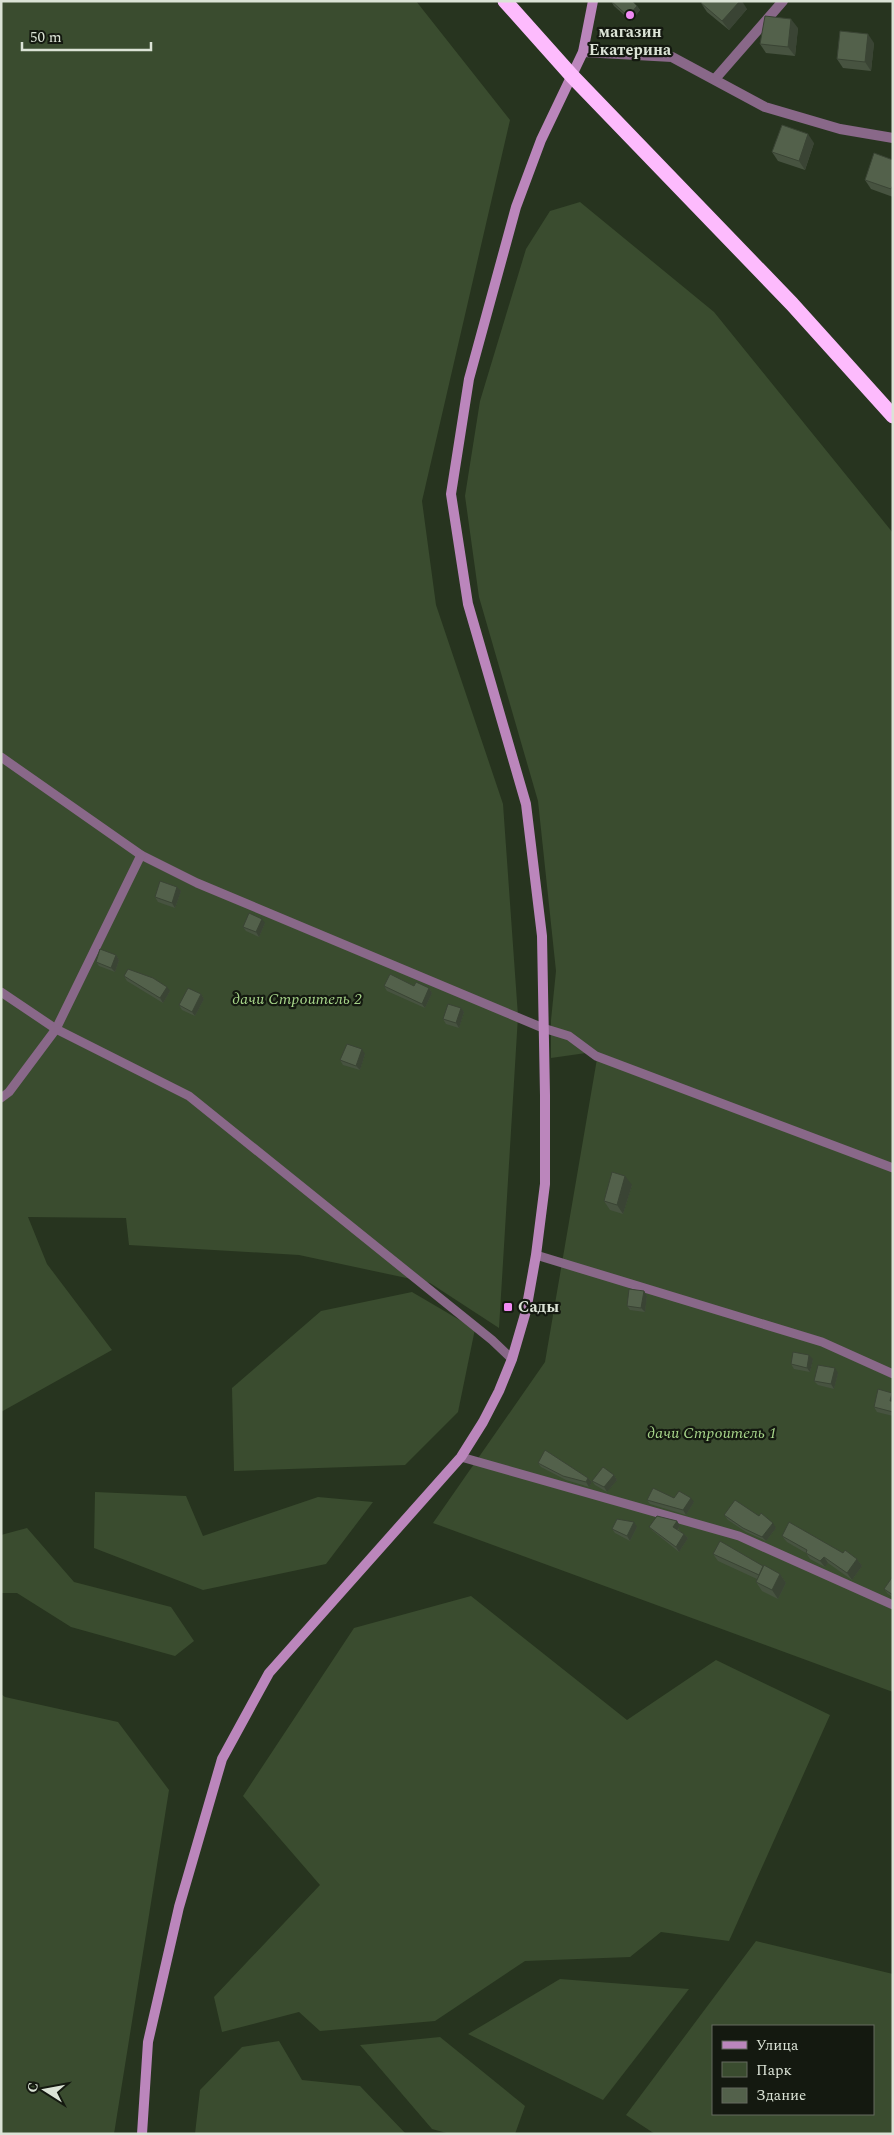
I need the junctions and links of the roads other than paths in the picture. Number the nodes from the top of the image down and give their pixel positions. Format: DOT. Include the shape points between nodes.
graph roads {
  1 [pos="505,1"];
  2 [pos="593,1"];
  3 [pos="783,1"];
  4 [pos="583,52"];
  5 [pos="572,76"];
  6 [pos="715,79"];
  7 [pos="893,138"];
  8 [pos="893,416"];
  9 [pos="1,757"];
  10 [pos="141,856"];
  11 [pos="1,992"];
  12 [pos="543,1028"];
  13 [pos="56,1029"];
  14 [pos="1,1098"];
  15 [pos="893,1168"];
  16 [pos="536,1256"];
  17 [pos="512,1359"];
  18 [pos="893,1374"];
  19 [pos="461,1457"];
  20 [pos="893,1605"];
  21 [pos="142,2134"];
  1 -- 5 [label="highway"];
  2 -- 4 [label="street"];
  3 -- 6 [label="street"];
  4 -- 5 [label="street"];
  4 -- 6 [label="street" via="672,57"];
  5 -- 8 [label="highway" via="792,304"];
  5 -- 12 [label="street" via="541,140 516,207 469,379 451,494 468,604 526,804 542,936"];
  6 -- 7 [label="street" via="765,107 840,129"];
  9 -- 10 [label="lane"];
  10 -- 12 [label="lane" via="197,883"];
  10 -- 13 [label="lane"];
  11 -- 13 [label="lane"];
  12 -- 15 [label="lane" via="569,1036 596,1056"];
  12 -- 16 [label="street" via="545,1184"];
  13 -- 14 [label="lane" via="9,1092"];
  13 -- 17 [label="lane" via="189,1096"];
  16 -- 17 [label="street" via="526,1310"];
  16 -- 18 [label="lane" via="822,1342"];
  17 -- 19 [label="street" via="487,1414"];
  19 -- 20 [label="lane" via="740,1536"];
  19 -- 21 [label="street" via="269,1673 222,1759 179,1907 148,2042"];
}
